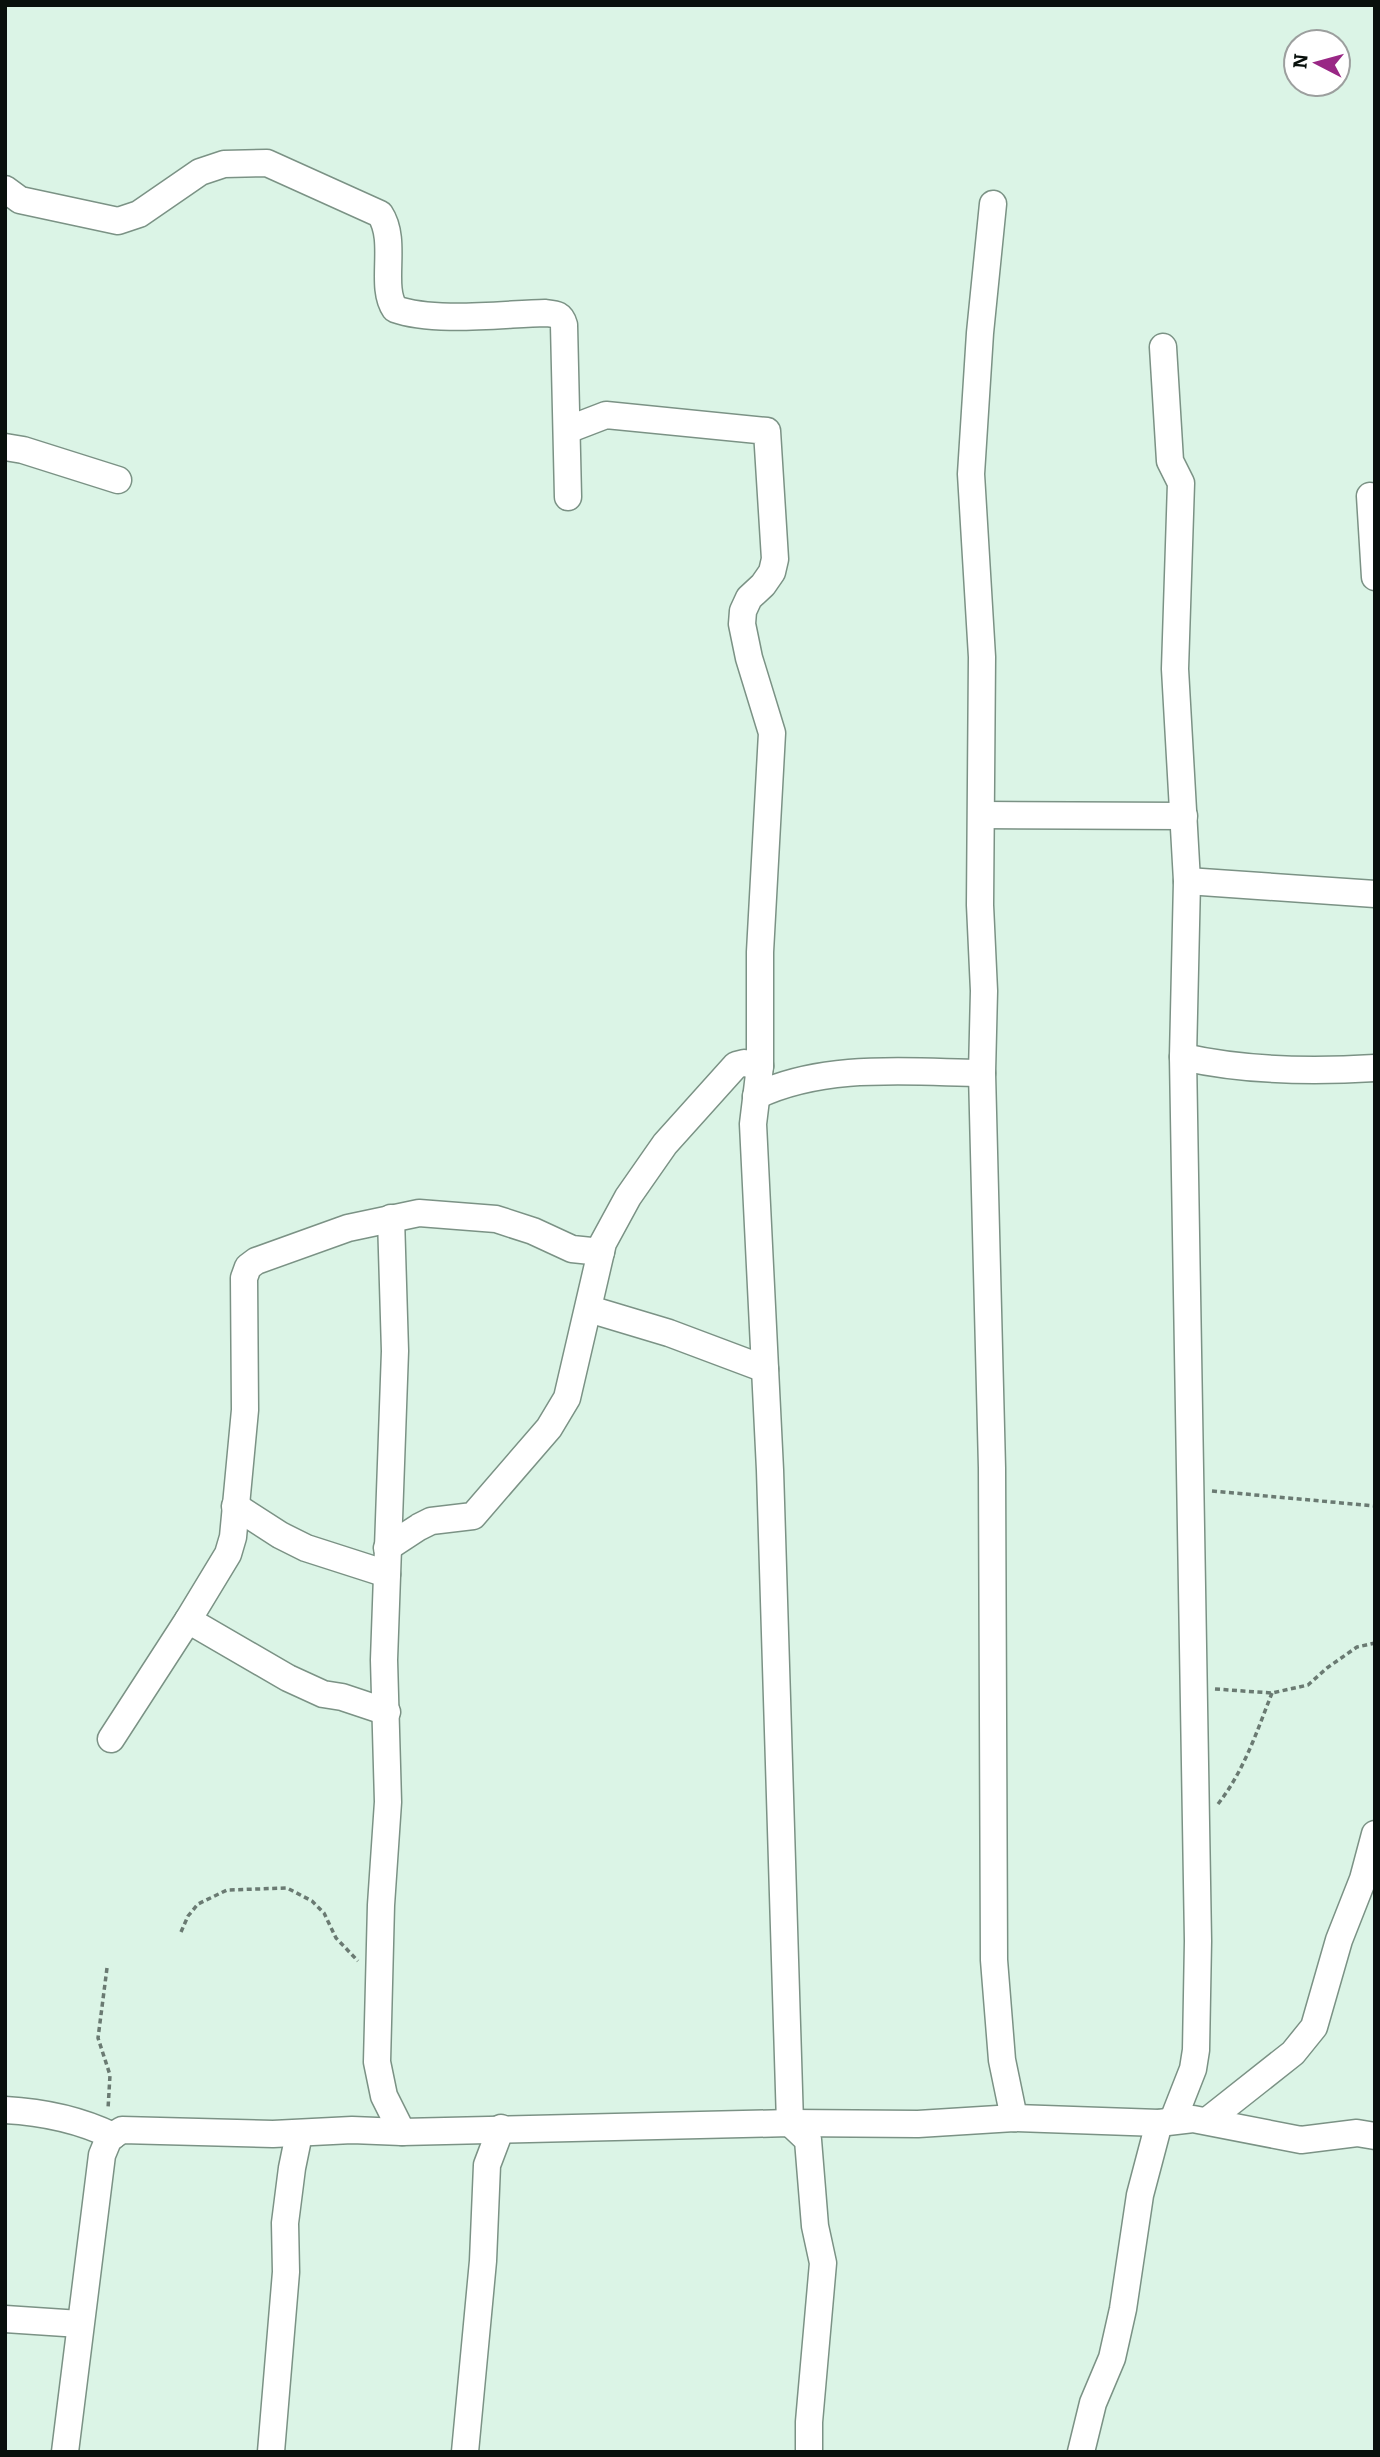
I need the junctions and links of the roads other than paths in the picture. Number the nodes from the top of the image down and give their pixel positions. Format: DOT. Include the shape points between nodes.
graph roads {
  1 [pos="5,189"];
  2 [pos="993,204"];
  3 [pos="1163,346"];
  4 [pos="567,430"];
  5 [pos="5,447"];
  6 [pos="118,480"];
  7 [pos="1370,496"];
  8 [pos="568,497"];
  9 [pos="1375,577"];
  10 [pos="982,815"];
  11 [pos="1184,816"];
  12 [pos="1187,881"];
  13 [pos="1375,894"];
  14 [pos="1183,1056"];
  15 [pos="760,1066"];
  16 [pos="1375,1068"];
  17 [pos="982,1073"];
  18 [pos="756,1096"];
  19 [pos="391,1218"];
  20 [pos="601,1252"];
  21 [pos="589,1309"];
  22 [pos="765,1369"];
  23 [pos="235,1506"];
  24 [pos="387,1561"];
  25 [pos="188,1620"];
  26 [pos="387,1712"];
  27 [pos="111,1739"];
  28 [pos="1375,1834"];
  29 [pos="5,2110"];
  30 [pos="1014,2118"];
  31 [pos="1207,2120"];
  32 [pos="1166,2122"];
  33 [pos="790,2123"];
  34 [pos="501,2128"];
  35 [pos="402,2132"];
  36 [pos="108,2134"];
  37 [pos="299,2134"];
  38 [pos="1375,2136"];
  39 [pos="5,2319"];
  40 [pos="80,2324"];
  41 [pos="65,2452"];
  42 [pos="271,2452"];
  43 [pos="465,2452"];
  44 [pos="809,2452"];
  45 [pos="1082,2452"];
  1 -- 4 [label="street" via="20,200 118,221 139,214 200,172 224,164 267,163 380,214 388,227 390,298 395,309 444,315 559,315 564,326"];
  2 -- 10 [label="street" via="971,474 982,657"];
  3 -- 11 [label="street" via="1170,461 1181,483 1175,669"];
  4 -- 8 [label="street"];
  4 -- 15 [label="street" via="606,415 767,431 775,559 772,572 749,598 741,624 772,733 760,952"];
  5 -- 6 [label="street"];
  7 -- 9 [label="street"];
  10 -- 11 [label="street"];
  10 -- 17 [label="street"];
  11 -- 12 [label="street"];
  12 -- 13 [label="street"];
  12 -- 14 [label="street"];
  14 -- 16 [label="street" via="1216,1064 1324,1071"];
  14 -- 32 [label="street" via="1197,2036 1193,2068"];
  15 -- 18 [label="street"];
  15 -- 20 [label="street" via="736,1065 665,1144 628,1196"];
  17 -- 18 [label="street" via="852,1074 783,1084"];
  17 -- 30 [label="street" via="992,1468 994,1960 1002,2060"];
  18 -- 22 [label="street" via="753,1124"];
  19 -- 20 [label="street" via="419,1213 496,1219 572,1249"];
  19 -- 23 [label="street" via="348,1228 256,1261 245,1272 245,1410"];
  19 -- 24 [label="street" via="395,1350"];
  20 -- 21 [label="street"];
  21 -- 22 [label="street"];
  21 -- 24 [label="street" via="567,1398 549,1429 472,1516 419,1527"];
  22 -- 33 [label="street"];
  23 -- 24 [label="street" via="306,1548"];
  23 -- 25 [label="street" via="228,1554"];
  24 -- 26 [label="street"];
  25 -- 26 [label="street" via="288,1678 323,1694"];
  25 -- 27 [label="street"];
  26 -- 35 [label="street" via="388,1802 377,2062 380,2081"];
  28 -- 31 [label="street" via="1314,2027 1293,2053"];
  29 -- 36 [label="street" via="77,2122"];
  30 -- 32 [label="street"];
  30 -- 33 [label="street" via="918,2124"];
  31 -- 32 [label="street"];
  31 -- 38 [label="street" via="1301,2140 1357,2133"];
  32 -- 45 [label="street" via="1140,2195 1112,2358 1093,2403"];
  33 -- 34 [label="street"];
  33 -- 44 [label="street" via="808,2140 823,2263"];
  34 -- 35 [label="street"];
  34 -- 43 [label="street" via="487,2165"];
  35 -- 37 [label="street"];
  36 -- 37 [label="street" via="122,2130"];
  36 -- 40 [label="street"];
  37 -- 42 [label="street" via="285,2223 286,2272"];
  39 -- 40 [label="street"];
  40 -- 41 [label="street"];
}
